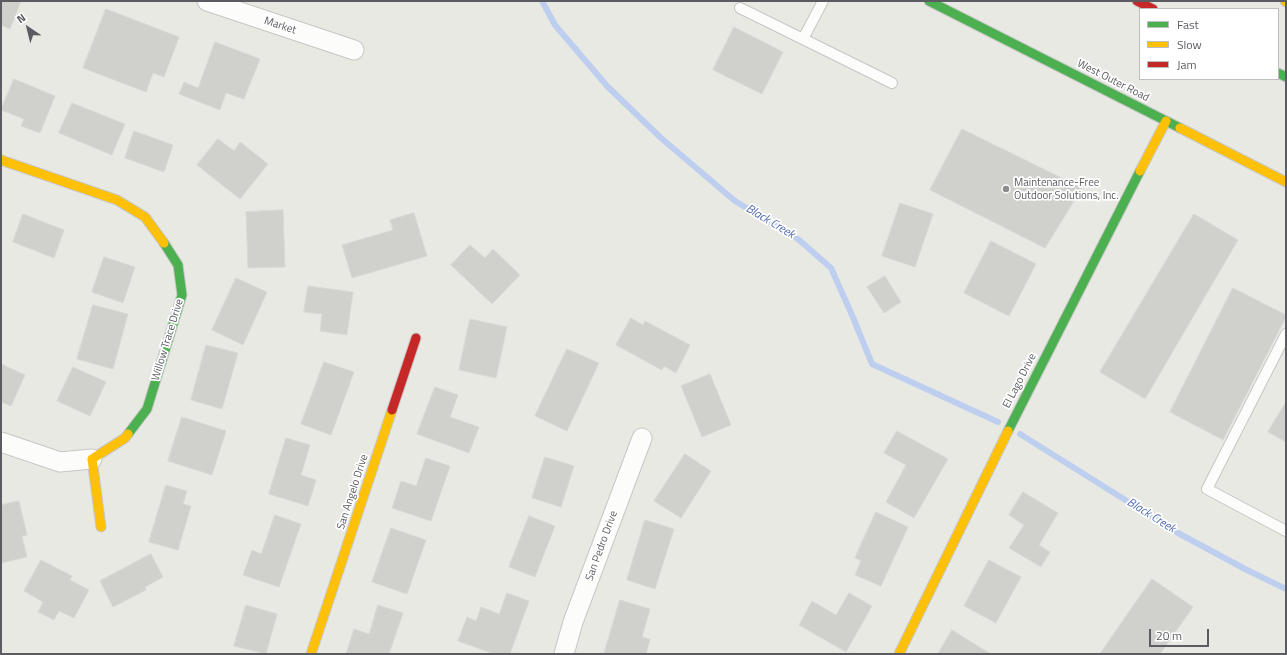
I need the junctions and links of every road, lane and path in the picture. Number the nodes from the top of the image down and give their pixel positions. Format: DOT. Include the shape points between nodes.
graph roads {
  1 [pos="207,1"];
  2 [pos="823,1"];
  3 [pos="929,1"];
  4 [pos="1138,1"];
  5 [pos="740,8"];
  6 [pos="1151,8"];
  7 [pos="803,39"];
  8 [pos="354,50"];
  9 [pos="892,83"];
  10 [pos="1166,121"];
  11 [pos="1,160"];
  12 [pos="1286,182"];
  13 [pos="1286,334"];
  14 [pos="416,338"];
  15 [pos="642,438"];
  16 [pos="1,442"];
  17 [pos="92,460"];
  18 [pos="101,527"];
  19 [pos="1286,531"];
  20 [pos="311,654"];
  21 [pos="564,654"];
  22 [pos="899,654"];
  1 -- 8 [label="street, Market"];
  2 -- 7 [label="lane"];
  3 -- 10 [label="main road, West Outer Road"];
  4 -- 6 [label="main road"];
  5 -- 7 [label="lane"];
  7 -- 9 [label="lane"];
  10 -- 12 [label="main road, West Outer Road"];
  10 -- 22 [label="main road, El Lago Drive" via="1021,405"];
  11 -- 17 [label="main road, Willow Trace Drive" via="118,200 145,217 166,244 178,265 182,295 147,410 125,438"];
  13 -- 19 [label="lane" via="1207,489"];
  14 -- 20 [label="main road, San Angelo Drive"];
  15 -- 21 [label="street, San Pedro Drive" via="573,622"];
  16 -- 17 [label="street" via="60,462"];
  17 -- 18 [label="main road"];
}
